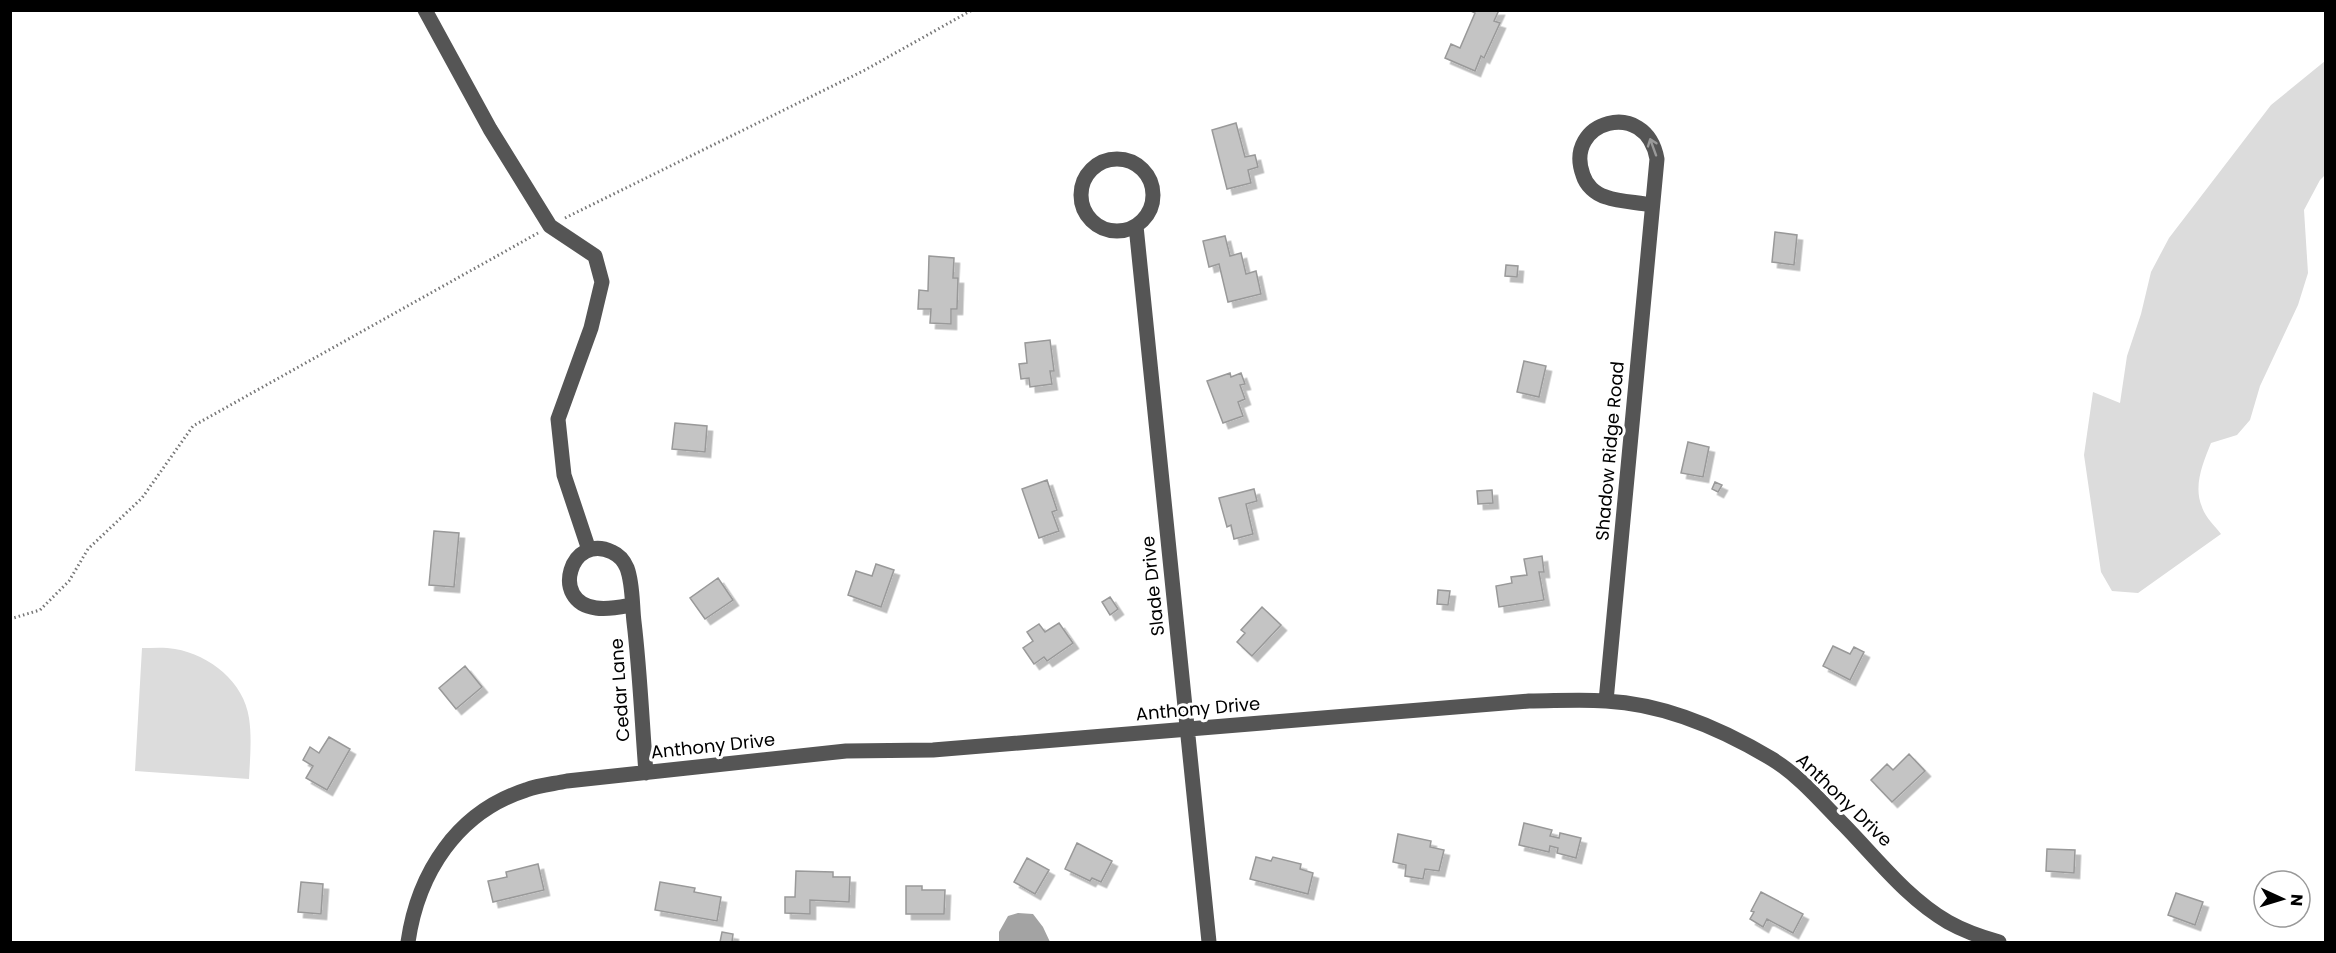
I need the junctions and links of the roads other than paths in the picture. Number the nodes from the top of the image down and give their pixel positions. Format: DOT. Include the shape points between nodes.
graph roads {
  1 [pos="425,10"];
  2 [pos="1652,205"];
  3 [pos="1136,226"];
  4 [pos="589,550"];
  5 [pos="633,605"];
  6 [pos="1606,700"];
  7 [pos="1187,730"];
  8 [pos="646,773"];
  9 [pos="408,942"];
  10 [pos="1209,942"];
  11 [pos="1999,942"];
  1 -- 4 [label="street" via="549,226 595,256 602,282 591,328 558,419 564,475"];
  2 -- 2 [label="street, Shadow Ridge Road, one-way" via="1656,159 1648,136 1640,128 1617,121 1592,131 1580,154 1584,180 1605,197"];
  2 -- 6 [label="street, Shadow Ridge Road"];
  3 -- 3 [label="street" via="1145,219 1154,198 1148,175 1131,160 1108,159 1096,164 1082,184 1080,197 1090,220 1106,230 1125,231"];
  3 -- 7 [label="street, Slade Drive"];
  4 -- 5 [label="street, Cedar Lane" via="609,550 624,561"];
  4 -- 5 [label="street" via="580,555 570,572 572,592 578,600 596,608"];
  5 -- 8 [label="street, Cedar Lane"];
  6 -- 7 [label="street, Anthony Drive" via="1529,701"];
  6 -- 11 [label="street, Anthony Drive" via="1703,724 1773,759 1804,785 1917,900 1949,923"];
  7 -- 8 [label="street, Anthony Drive" via="933,750 846,751"];
  7 -- 10 [label="street, Slade Drive"];
  8 -- 9 [label="street, Anthony Drive" via="551,784 525,790 489,807 457,832 433,865 416,901"];
}
